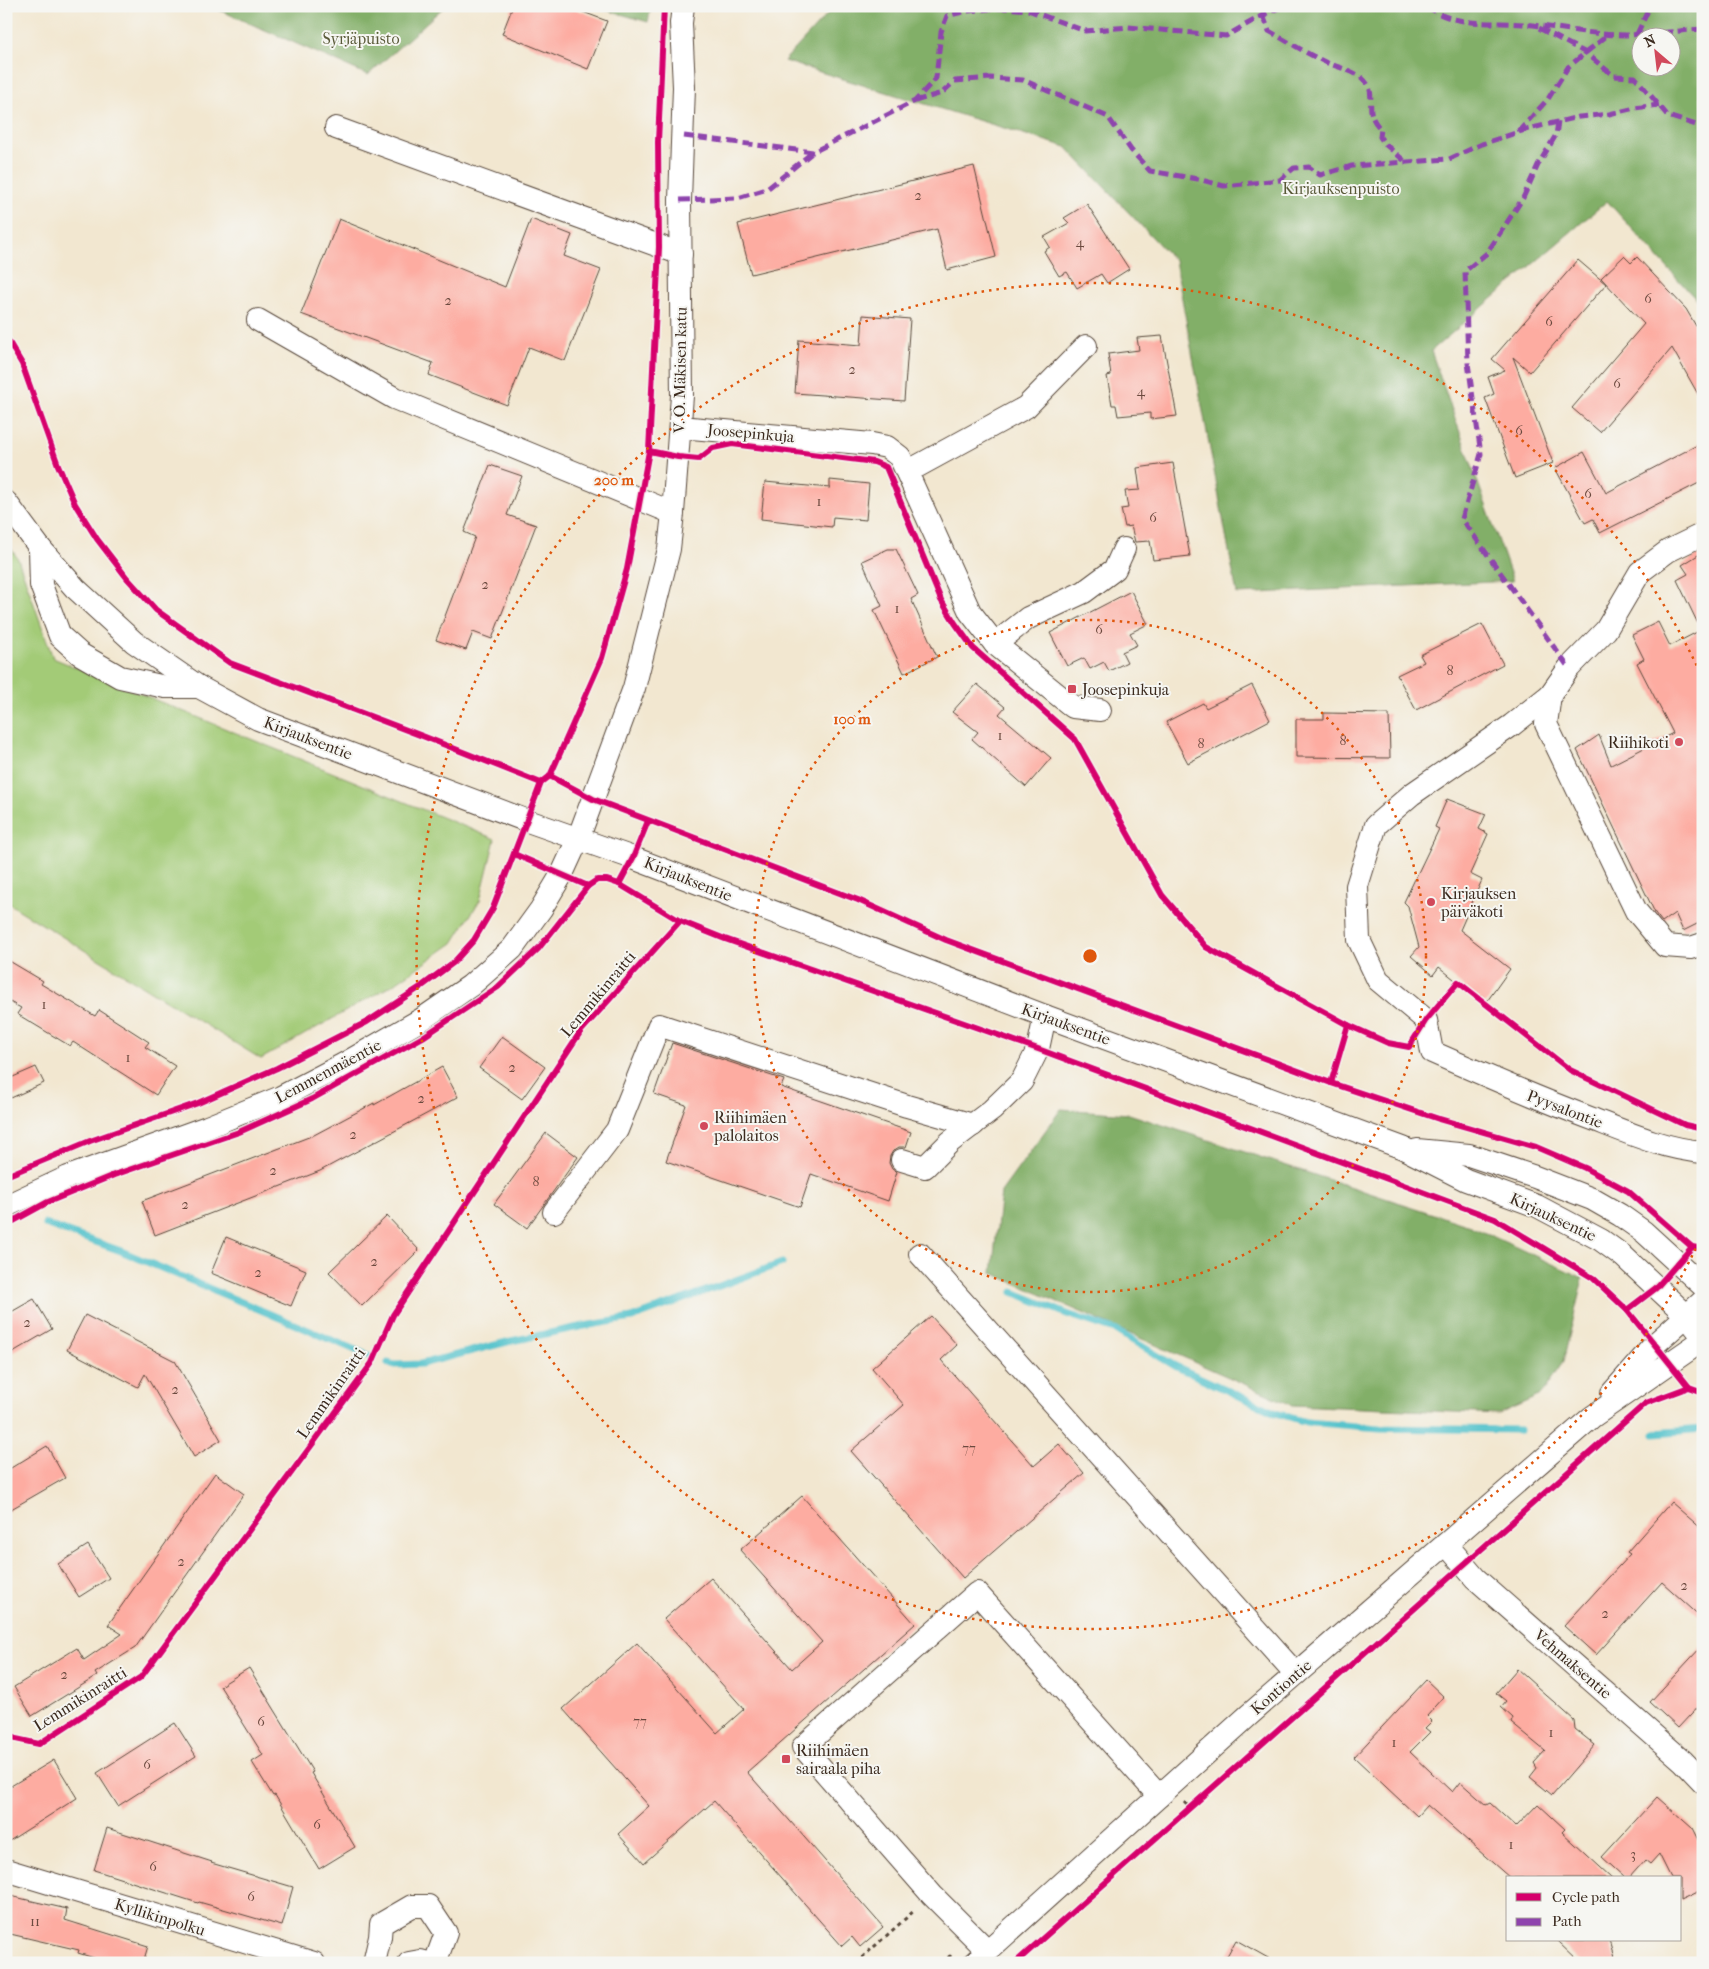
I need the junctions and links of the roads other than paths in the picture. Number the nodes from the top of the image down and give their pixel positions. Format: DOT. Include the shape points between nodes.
graph roads {
  1 [pos="683,6"];
  2 [pos="336,128"];
  3 [pos="681,254"];
  4 [pos="258,320"];
  5 [pos="1086,346"];
  6 [pos="680,427"];
  7 [pos="907,472"];
  8 [pos="6,502"];
  9 [pos="673,513"];
  10 [pos="1703,534"];
  11 [pos="40,548"];
  12 [pos="1124,549"];
  13 [pos="994,644"];
  14 [pos="199,687"];
  15 [pos="1550,695"];
  16 [pos="1100,710"];
  17 [pos="578,839"];
  18 [pos="1703,944"];
  19 [pos="1045,1016"];
  20 [pos="973,1125"];
  21 [pos="1403,1148"];
  22 [pos="1703,1152"];
  23 [pos="902,1160"];
  24 [pos="6,1206"];
  25 [pos="554,1212"];
  26 [pos="920,1254"];
  27 [pos="1703,1286"];
  28 [pos="1694,1308"];
  29 [pos="1703,1339"];
  30 [pos="1592,1417"];
  31 [pos="1446,1544"];
  32 [pos="1296,1674"];
  33 [pos="1703,1782"];
  34 [pos="1159,1796"];
  35 [pos="6,1870"];
  36 [pos="981,1957"];
  37 [pos="314,1963"];
  38 [pos="374,1963"];
  39 [pos="409,1963"];
  40 [pos="428,1963"];
  41 [pos="435,1963"];
  1 -- 3 [label="street, V. O. Mäkisen katu"];
  2 -- 3 [label="street"];
  3 -- 6 [label="street, V. O. Mäkisen katu"];
  4 -- 9 [label="street" via="394,398"];
  5 -- 7 [label="street" via="1026,407"];
  6 -- 7 [label="street, Joosepinkuja" via="872,444 887,447 900,457"];
  6 -- 9 [label="street, V. O. Mäkisen katu"];
  7 -- 13 [label="street, Joosepinkuja" via="970,612"];
  8 -- 11 [label="street, Kirjauksentie"];
  9 -- 17 [label="street, V. O. Mäkisen katu" via="669,549 634,688"];
  10 -- 15 [label="street" via="1668,551 1640,572 1606,630 1569,668"];
  11 -- 14 [label="street, Kirjauksentie" via="75,588 134,642"];
  11 -- 14 [label="street" via="41,585 60,636 80,654 120,677 166,687"];
  12 -- 13 [label="street" via="1115,569 1084,592 1028,618"];
  13 -- 16 [label="street, Joosepinkuja" via="1072,706"];
  14 -- 17 [label="street, Kirjauksentie" via="258,719"];
  15 -- 18 [label="street" via="1546,724 1636,911 1665,946 1691,948"];
  15 -- 22 [label="street, Pyysalontie" via="1412,794 1376,825 1357,886 1359,940 1378,980 1426,1020 1432,1052 1519,1091 1629,1133"];
  17 -- 19 [label="street, Kirjauksentie"];
  17 -- 24 [label="street, Lemmenmäentie" via="562,874 512,949 470,986 422,1019 281,1097 68,1177"];
  19 -- 20 [label="street" via="1038,1049 1022,1081"];
  19 -- 21 [label="street, Kirjauksentie"];
  20 -- 23 [label="street" via="925,1167"];
  20 -- 25 [label="street" via="659,1025 617,1130"];
  21 -- 27 [label="street, Kirjauksentie" via="1469,1155 1592,1198 1644,1232"];
  21 -- 28 [label="street, Kirjauksentie" via="1466,1180 1537,1206 1601,1240"];
  26 -- 32 [label="street"];
  28 -- 29 [label="street, Kirjauksentie"];
  28 -- 30 [label="street, Kontiontie" via="1655,1344"];
  29 -- 30 [label="street, Kontiontie"];
  30 -- 31 [label="street, Kontiontie"];
  31 -- 32 [label="street, Kontiontie"];
  31 -- 33 [label="street, Vehmaksentie" via="1475,1578"];
  32 -- 34 [label="street, Kontiontie"];
  34 -- 36 [label="street, Kontiontie"];
  34 -- 36 [label="street" via="977,1593 803,1747 932,1894"];
  35 -- 37 [label="street, Kyllikinpolku"];
  38 -- 41 [label="street" via="381,1924 412,1906 428,1906 446,1933"];
  39 -- 40 [label="street"];
}
